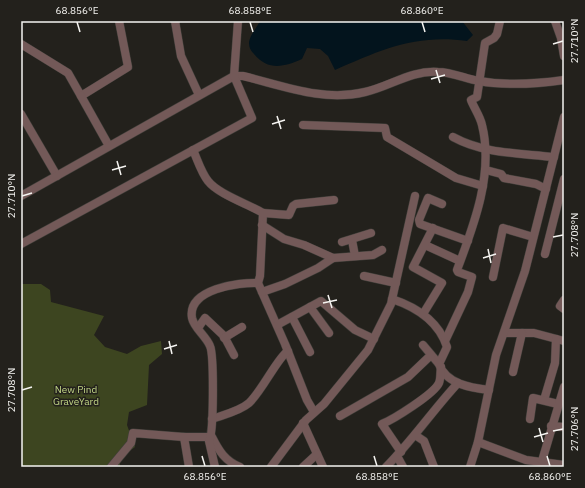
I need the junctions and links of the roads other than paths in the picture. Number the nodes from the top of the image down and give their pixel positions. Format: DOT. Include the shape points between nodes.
graph roads {
  1 [pos="119,21"];
  2 [pos="175,21"];
  3 [pos="238,21"];
  4 [pos="500,21"];
  5 [pos="555,21"];
  6 [pos="21,44"];
  7 [pos="564,56"];
  8 [pos="234,76"];
  9 [pos="564,80"];
  10 [pos="479,81"];
  11 [pos="199,95"];
  12 [pos="81,96"];
  13 [pos="564,117"];
  14 [pos="22,119"];
  15 [pos="303,125"];
  16 [pos="562,133"];
  17 [pos="453,137"];
  18 [pos="109,146"];
  19 [pos="193,150"];
  20 [pos="485,150"];
  21 [pos="554,157"];
  22 [pos="486,170"];
  23 [pos="57,176"];
  24 [pos="564,179"];
  25 [pos="483,186"];
  26 [pos="546,189"];
  27 [pos="21,196"];
  28 [pos="415,196"];
  29 [pos="334,200"];
  30 [pos="442,204"];
  31 [pos="262,213"];
  32 [pos="262,225"];
  33 [pos="433,228"];
  34 [pos="371,233"];
  35 [pos="533,237"];
  36 [pos="352,240"];
  37 [pos="468,241"];
  38 [pos="342,242"];
  39 [pos="21,244"];
  40 [pos="425,245"];
  41 [pos="382,250"];
  42 [pos="545,254"];
  43 [pos="355,256"];
  44 [pos="333,258"];
  45 [pos="460,261"];
  46 [pos="364,276"];
  47 [pos="493,277"];
  48 [pos="258,283"];
  49 [pos="396,283"];
  50 [pos="262,292"];
  51 [pos="392,299"];
  52 [pos="564,300"];
  53 [pos="310,307"];
  54 [pos="564,309"];
  55 [pos="423,314"];
  56 [pos="292,317"];
  57 [pos="277,326"];
  58 [pos="242,327"];
  59 [pos="198,328"];
  60 [pos="329,333"];
  61 [pos="522,333"];
  62 [pos="505,334"];
  63 [pos="224,338"];
  64 [pos="374,339"];
  65 [pos="560,340"];
  66 [pos="446,341"];
  67 [pos="423,345"];
  68 [pos="288,351"];
  69 [pos="310,352"];
  70 [pos="234,355"];
  71 [pos="431,355"];
  72 [pos="440,366"];
  73 [pos="513,372"];
  74 [pos="458,384"];
  75 [pos="564,387"];
  76 [pos="489,390"];
  77 [pos="544,400"];
  78 [pos="558,404"];
  79 [pos="314,412"];
  80 [pos="340,416"];
  81 [pos="212,419"];
  82 [pos="530,419"];
  83 [pos="303,423"];
  84 [pos="551,426"];
  85 [pos="564,427"];
  86 [pos="415,435"];
  87 [pos="184,437"];
  88 [pos="212,437"];
  89 [pos="478,442"];
  90 [pos="317,454"];
  91 [pos="399,454"];
  92 [pos="538,463"];
  93 [pos="564,465"];
  94 [pos="111,467"];
  95 [pos="189,467"];
  96 [pos="215,467"];
  97 [pos="240,467"];
  98 [pos="271,467"];
  99 [pos="303,467"];
  100 [pos="323,467"];
  101 [pos="386,467"];
  102 [pos="403,467"];
  103 [pos="434,467"];
  104 [pos="470,467"];
  1 -- 12 [label="street" via="128,67"];
  2 -- 11 [label="street" via="181,56"];
  3 -- 8 [label="street"];
  4 -- 10 [label="street" via="497,34 485,43"];
  5 -- 7 [label="street"];
  6 -- 12 [label="street" via="68,73"];
  8 -- 10 [label="street" via="244,76 319,95 364,92 417,73 439,72"];
  8 -- 11 [label="street"];
  8 -- 19 [label="street" via="252,118"];
  9 -- 10 [label="street" via="501,84"];
  10 -- 20 [label="street" via="477,97 471,100 482,123"];
  11 -- 18 [label="street"];
  12 -- 18 [label="street"];
  13 -- 16 [label="street"];
  14 -- 23 [label="street"];
  15 -- 25 [label="street" via="385,128 387,137 432,165 456,178"];
  16 -- 21 [label="street"];
  17 -- 20 [label="street"];
  18 -- 23 [label="street"];
  19 -- 31 [label="street" via="209,183"];
  19 -- 39 [label="street"];
  20 -- 21 [label="street"];
  20 -- 22 [label="street"];
  21 -- 26 [label="street"];
  22 -- 25 [label="street"];
  22 -- 26 [label="street" via="501,174 504,178 536,184"];
  23 -- 27 [label="street"];
  24 -- 42 [label="street"];
  25 -- 37 [label="street"];
  26 -- 35 [label="street"];
  28 -- 49 [label="street"];
  29 -- 31 [label="street" via="296,204 292,206 289,215"];
  30 -- 33 [label="street" via="428,198 419,220 420,224"];
  31 -- 32 [label="street"];
  32 -- 44 [label="street" via="284,239"];
  32 -- 48 [label="street"];
  33 -- 37 [label="street"];
  33 -- 40 [label="street"];
  34 -- 36 [label="street"];
  35 -- 47 [label="street" via="503,228"];
  35 -- 62 [label="street"];
  36 -- 38 [label="street"];
  36 -- 43 [label="street"];
  37 -- 45 [label="street"];
  40 -- 45 [label="street"];
  40 -- 55 [label="street" via="413,268 442,283"];
  41 -- 43 [label="street" via="373,255"];
  43 -- 44 [label="street"];
  44 -- 50 [label="street" via="285,284"];
  45 -- 66 [label="street" via="458,272 472,277"];
  46 -- 49 [label="street"];
  48 -- 50 [label="street"];
  48 -- 59 [label="street" via="205,293 198,298 193,307 192,318"];
  49 -- 51 [label="street"];
  50 -- 57 [label="street"];
  51 -- 55 [label="street" via="408,304"];
  51 -- 64 [label="street"];
  52 -- 54 [label="street" via="560,306"];
  53 -- 56 [label="street"];
  53 -- 60 [label="street"];
  53 -- 64 [label="street" via="321,301 355,330"];
  55 -- 66 [label="street"];
  56 -- 57 [label="street"];
  56 -- 69 [label="street"];
  57 -- 68 [label="street"];
  58 -- 63 [label="street"];
  59 -- 63 [label="street" via="205,318"];
  59 -- 81 [label="street" via="210,347"];
  61 -- 62 [label="street"];
  61 -- 65 [label="street"];
  61 -- 73 [label="street"];
  62 -- 76 [label="street" via="496,355"];
  63 -- 70 [label="street"];
  64 -- 79 [label="street" via="324,404"];
  65 -- 77 [label="street"];
  66 -- 72 [label="street" via="446,350"];
  67 -- 71 [label="street"];
  68 -- 79 [label="street"];
  68 -- 81 [label="street" via="282,355 250,403"];
  71 -- 72 [label="street"];
  71 -- 80 [label="street" via="408,377"];
  72 -- 74 [label="street"];
  72 -- 91 [label="street" via="439,384 398,416 382,424"];
  74 -- 76 [label="street"];
  74 -- 86 [label="street" via="441,401"];
  75 -- 78 [label="street"];
  76 -- 89 [label="street"];
  77 -- 78 [label="street"];
  77 -- 82 [label="street" via="533,398"];
  78 -- 84 [label="street"];
  79 -- 83 [label="street"];
  81 -- 88 [label="street"];
  83 -- 90 [label="street"];
  83 -- 98 [label="street"];
  84 -- 85 [label="street"];
  84 -- 92 [label="street"];
  86 -- 91 [label="street"];
  86 -- 103 [label="street" via="424,441"];
  87 -- 88 [label="street"];
  87 -- 94 [label="street" via="133,433 131,443"];
  87 -- 95 [label="street"];
  88 -- 96 [label="street" via="209,441"];
  88 -- 97 [label="street" via="218,450 229,462"];
  89 -- 92 [label="street"];
  89 -- 104 [label="street"];
  90 -- 99 [label="street"];
  90 -- 100 [label="street"];
  91 -- 101 [label="street"];
  91 -- 102 [label="street"];
  92 -- 93 [label="street"];
}
